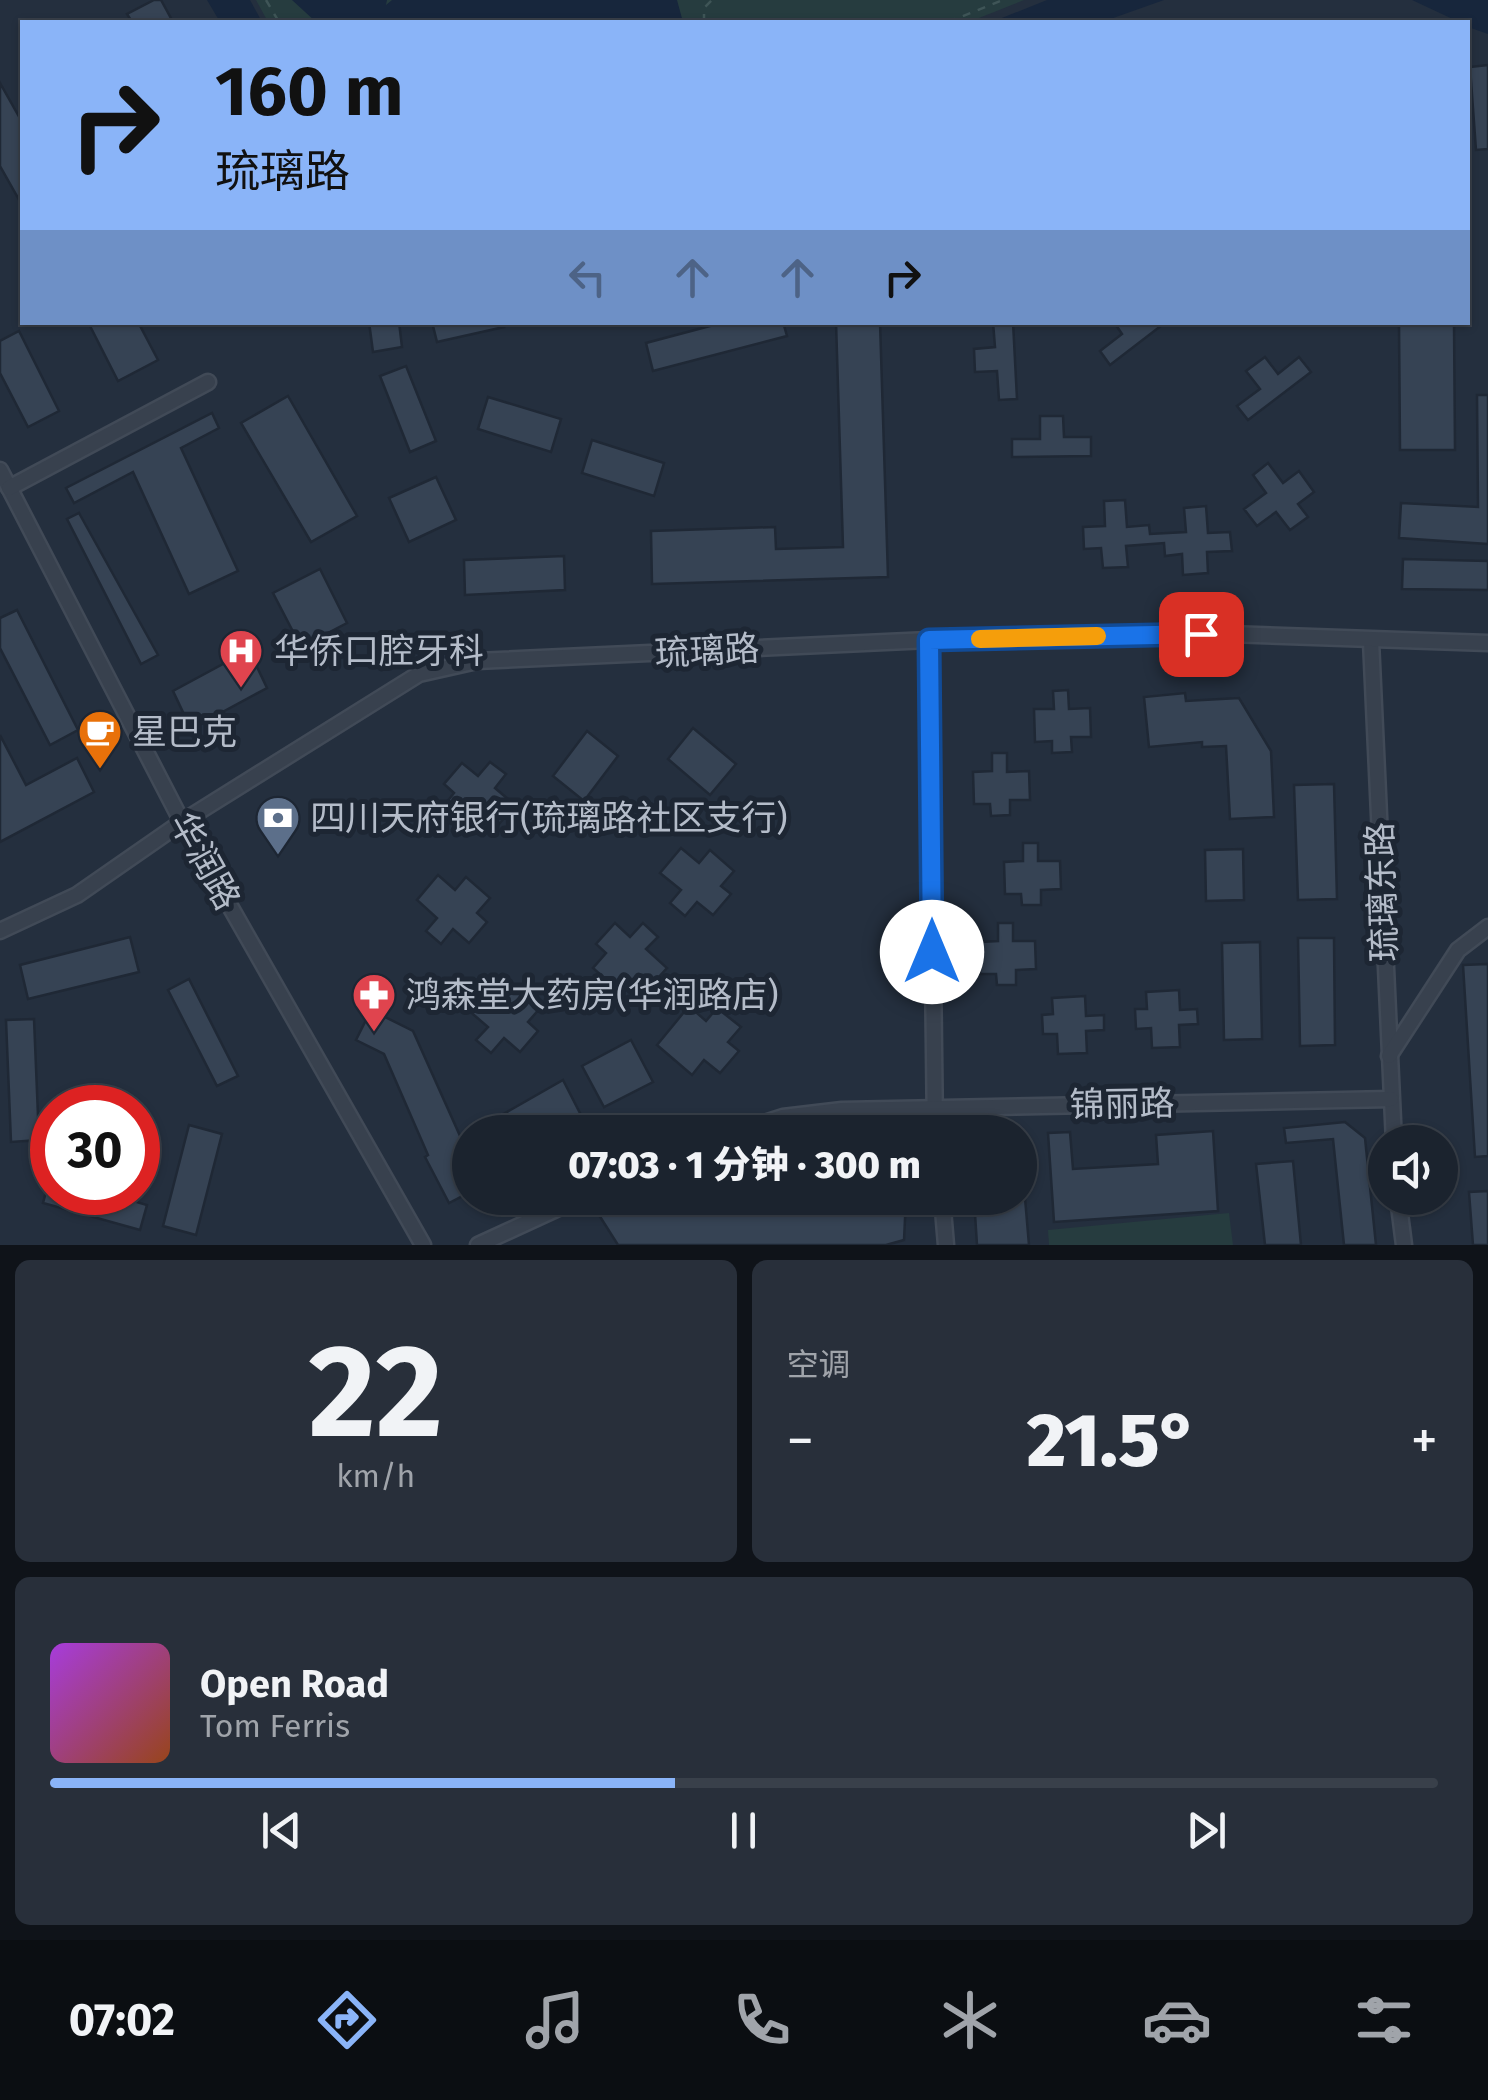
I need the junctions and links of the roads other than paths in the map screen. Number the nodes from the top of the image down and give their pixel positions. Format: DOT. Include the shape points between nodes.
graph roads {
  1 [pos="208,382"];
  2 [pos="0,470"];
  3 [pos="9,488"];
  4 [pos="929,640"];
  5 [pos="1372,640"];
  6 [pos="1488,643"];
  7 [pos="182,822"];
  8 [pos="1488,927"];
  9 [pos="0,931"];
  10 [pos="1389,1056"];
  11 [pos="1391,1099"];
  12 [pos="933,1108"];
  13 [pos="798,1115"];
  14 [pos="934,1115"];
  15 [pos="1393,1125"];
  16 [pos="543,1215"];
  17 [pos="943,1215"];
  18 [pos="1400,1215"];
  19 [pos="423,1245"];
  20 [pos="478,1245"];
  21 [pos="946,1245"];
  22 [pos="1404,1245"];
  1 -- 3 [label="street"];
  2 -- 3 [label="street, 华润路"];
  3 -- 7 [label="street, 华润路"];
  4 -- 5 [label="street, 琉璃路" via="1201,634"];
  4 -- 7 [label="street, 琉璃路" via="477,661 420,674"];
  4 -- 12 [label="street"];
  5 -- 6 [label="street, 琉璃路"];
  5 -- 10 [label="street, 琉璃东路"];
  7 -- 9 [label="street, 琉璃路" via="77,895"];
  7 -- 19 [label="street, 华润路"];
  8 -- 10 [label="street" via="1458,950"];
  10 -- 11 [label="street, 琉璃东路"];
  11 -- 12 [label="street, 锦丽路"];
  11 -- 15 [label="street, 琉璃东路"];
  12 -- 13 [label="street, 锦丽路"];
  12 -- 14 [label="street"];
  16 -- 20 [label="street"];
  17 -- 21 [label="street"];
  18 -- 22 [label="street"];
}
